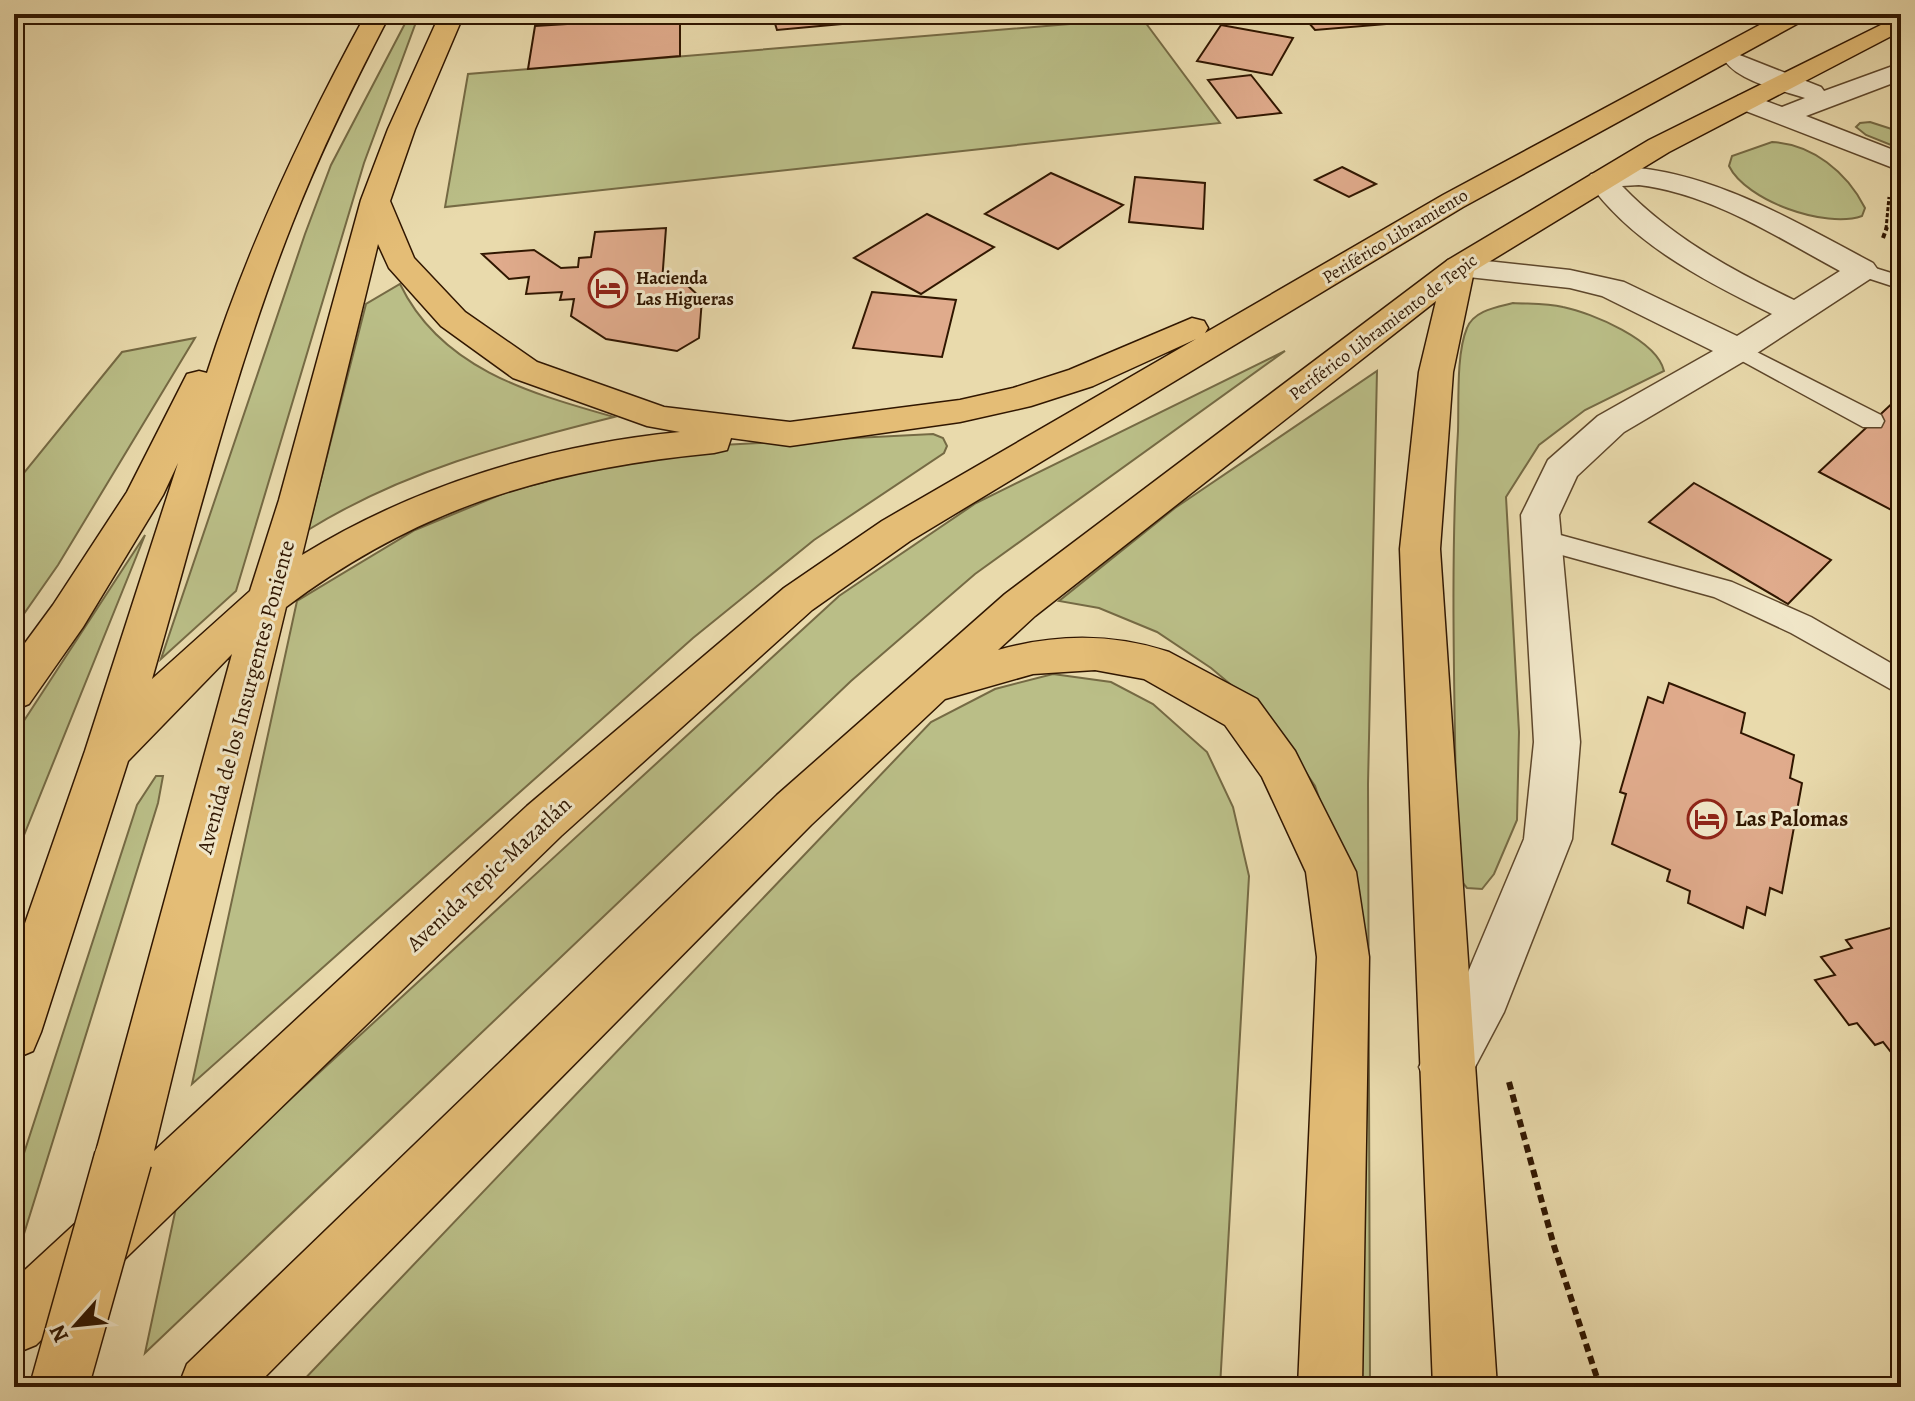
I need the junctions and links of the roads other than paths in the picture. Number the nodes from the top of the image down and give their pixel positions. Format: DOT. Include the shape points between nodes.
graph roads {
  1 [pos="378,14"];
  2 [pos="452,14"];
  3 [pos="1798,14"];
  4 [pos="1820,14"];
  5 [pos="1901,22"];
  6 [pos="1737,61"];
  7 [pos="1901,71"];
  8 [pos="1783,83"];
  9 [pos="1839,95"];
  10 [pos="1747,102"];
  11 [pos="1781,116"];
  12 [pos="1659,146"];
  13 [pos="1889,158"];
  14 [pos="1601,180"];
  15 [pos="376,201"];
  16 [pos="1453,201"];
  17 [pos="276,226"];
  18 [pos="1791,234"];
  19 [pos="1459,267"];
  20 [pos="1862,270"];
  21 [pos="1901,283"];
  22 [pos="1795,313"];
  23 [pos="1244,325"];
  24 [pos="1739,350"];
  25 [pos="1872,421"];
  26 [pos="790,434"];
  27 [pos="1000,470"];
  28 [pos="1542,540"];
  29 [pos="268,599"];
  30 [pos="1901,683"];
  31 [pos="928,686"];
  32 [pos="14,692"];
  33 [pos="108,751"];
  34 [pos="14,1032"];
  35 [pos="1446,1067"];
  36 [pos="14,1323"];
  37 [pos="59,1387"];
  38 [pos="210,1387"];
  39 [pos="1330,1387"];
  40 [pos="1465,1387"];
  1 -- 17 [label="highway" via="323,117"];
  2 -- 15 [label="highway, Avenida de los Insurgentes Poniente" via="407,112"];
  3 -- 16 [label="highway, Periférico Libramiento"];
  4 -- 6 [label="highway"];
  5 -- 8 [label="highway, Periférico Libramiento de Tepic"];
  6 -- 8 [label="street"];
  6 -- 14 [label="highway" via="1612,135 1589,166"];
  7 -- 9 [label="street"];
  8 -- 9 [label="street"];
  8 -- 10 [label="highway, Periférico Libramiento de Tepic"];
  9 -- 11 [label="street"];
  10 -- 11 [label="street"];
  10 -- 12 [label="highway, Periférico Libramiento de Tepic"];
  11 -- 13 [label="street"];
  12 -- 14 [label="highway, Periférico Libramiento de Tepic"];
  12 -- 18 [label="street"];
  14 -- 18 [label="street" via="1641,177 1685,185"];
  14 -- 19 [label="highway, Periférico Libramiento de Tepic"];
  14 -- 22 [label="street" via="1631,216 1687,257"];
  14 -- 23 [label="highway" via="1565,176 1514,191 1329,304"];
  15 -- 26 [label="highway" via="400,261 420,287 453,319 525,370 660,418"];
  15 -- 29 [label="highway, Avenida de los Insurgentes Poniente" via="292,529"];
  16 -- 23 [label="highway, Periférico Libramiento"];
  16 -- 26 [label="highway" via="1330,265 1081,378 960,411"];
  17 -- 32 [label="highway" via="144,495"];
  17 -- 33 [label="highway" via="229,357"];
  18 -- 20 [label="street"];
  19 -- 24 [label="street" via="1613,289"];
  19 -- 31 [label="highway, Periférico Libramiento de Tepic" via="1020,605"];
  19 -- 35 [label="highway" via="1436,372 1420,549"];
  20 -- 21 [label="lane"];
  20 -- 22 [label="street"];
  22 -- 24 [label="street"];
  23 -- 27 [label="highway, Periférico Libramiento"];
  24 -- 25 [label="lane"];
  24 -- 28 [label="street" via="1611,424 1561,469 1540,515"];
  26 -- 29 [label="highway" via="597,455 540,468 406,516"];
  27 -- 36 [label="highway, Avenida Tepic-Mazatlán" via="896,531 798,599 544,821"];
  28 -- 30 [label="lane" via="1722,589 1801,625"];
  28 -- 35 [label="street" via="1557,742 1548,839 1485,994"];
  29 -- 33 [label="highway"];
  29 -- 37 [label="highway, Avenida de los Insurgentes Poniente, bridge"];
  31 -- 38 [label="highway" via="794,810"];
  31 -- 39 [label="highway" via="1033,657 1095,653 1154,664 1241,712 1279,765 1331,872 1343,957"];
  33 -- 34 [label="highway"];
  35 -- 40 [label="highway"];
}
